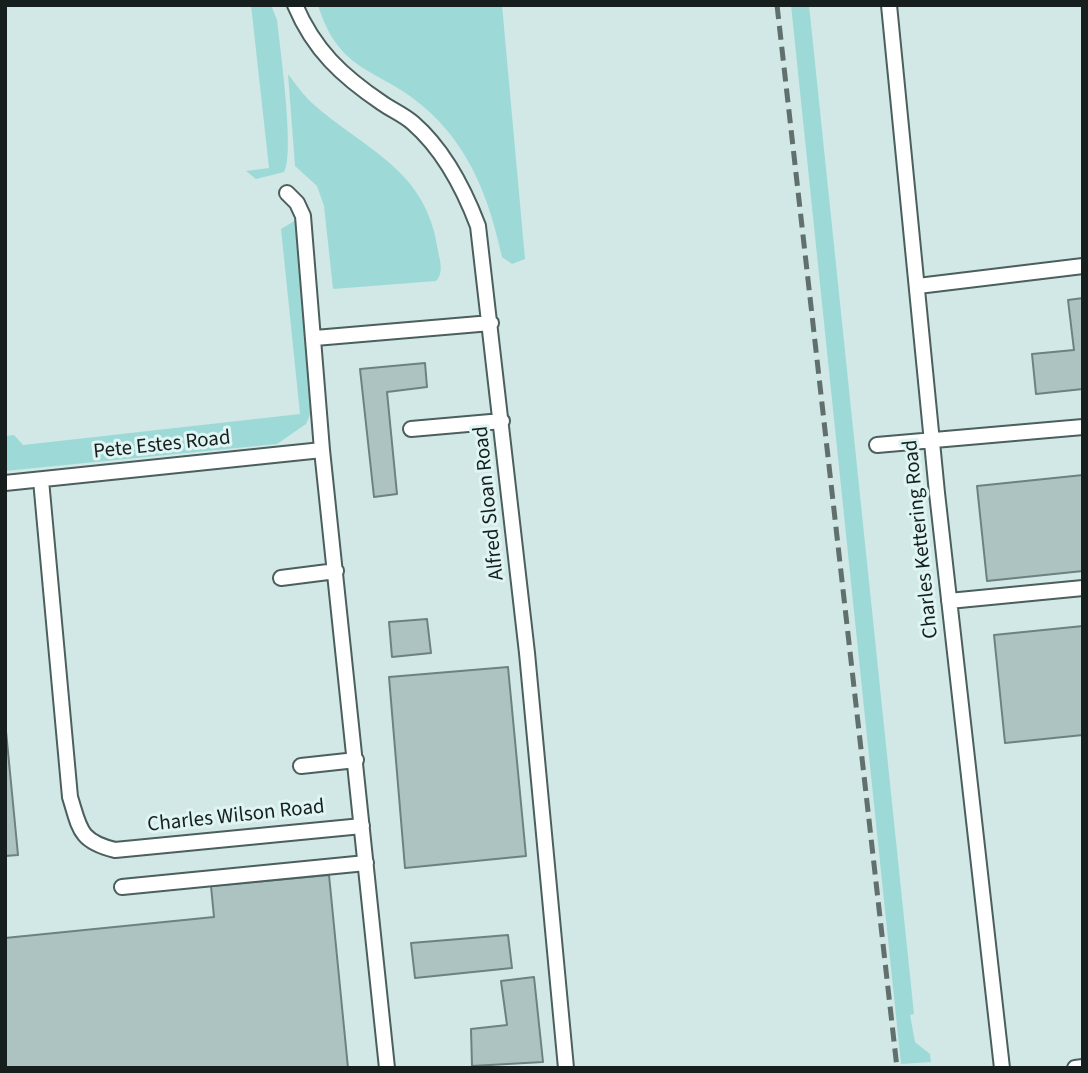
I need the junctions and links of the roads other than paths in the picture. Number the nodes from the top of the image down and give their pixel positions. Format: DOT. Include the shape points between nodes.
graph roads {
  1 [pos="295,5"];
  2 [pos="889,5"];
  3 [pos="287,193"];
  4 [pos="1083,266"];
  5 [pos="918,286"];
  6 [pos="491,323"];
  7 [pos="315,338"];
  8 [pos="502,421"];
  9 [pos="1083,427"];
  10 [pos="411,429"];
  11 [pos="932,441"];
  12 [pos="877,445"];
  13 [pos="322,450"];
  14 [pos="41,480"];
  15 [pos="5,483"];
  16 [pos="337,571"];
  17 [pos="281,578"];
  18 [pos="1083,588"];
  19 [pos="949,601"];
  20 [pos="356,760"];
  21 [pos="301,766"];
  22 [pos="362,826"];
  23 [pos="366,863"];
  24 [pos="122,887"];
  25 [pos="1083,1067"];
  26 [pos="387,1068"];
  27 [pos="566,1068"];
  28 [pos="1002,1068"];
  29 [pos="1075,1068"];
  1 -- 6 [label="lane, Alfred Sloan Road" via="307,33 344,77 413,123 451,167 478,226"];
  2 -- 5 [label="lane, Charles Kettering Road"];
  3 -- 7 [label="lane" via="303,216"];
  4 -- 5 [label="lane"];
  5 -- 11 [label="lane, Charles Kettering Road"];
  6 -- 7 [label="lane"];
  6 -- 8 [label="lane, Alfred Sloan Road"];
  7 -- 13 [label="lane"];
  8 -- 10 [label="lane"];
  8 -- 27 [label="lane, Alfred Sloan Road"];
  9 -- 11 [label="lane"];
  11 -- 12 [label="lane"];
  11 -- 19 [label="lane, Charles Kettering Road"];
  13 -- 14 [label="lane, Pete Estes Road"];
  13 -- 16 [label="lane"];
  14 -- 15 [label="lane, Pete Estes Road"];
  14 -- 22 [label="lane, Charles Wilson Road" via="70,797 80,828 93,845 115,850"];
  16 -- 17 [label="lane"];
  16 -- 20 [label="lane"];
  18 -- 19 [label="lane"];
  19 -- 28 [label="lane, Charles Kettering Road"];
  20 -- 21 [label="lane"];
  20 -- 22 [label="lane"];
  22 -- 23 [label="lane"];
  23 -- 24 [label="lane"];
  23 -- 26 [label="lane"];
  25 -- 29 [label="lane"];
}
